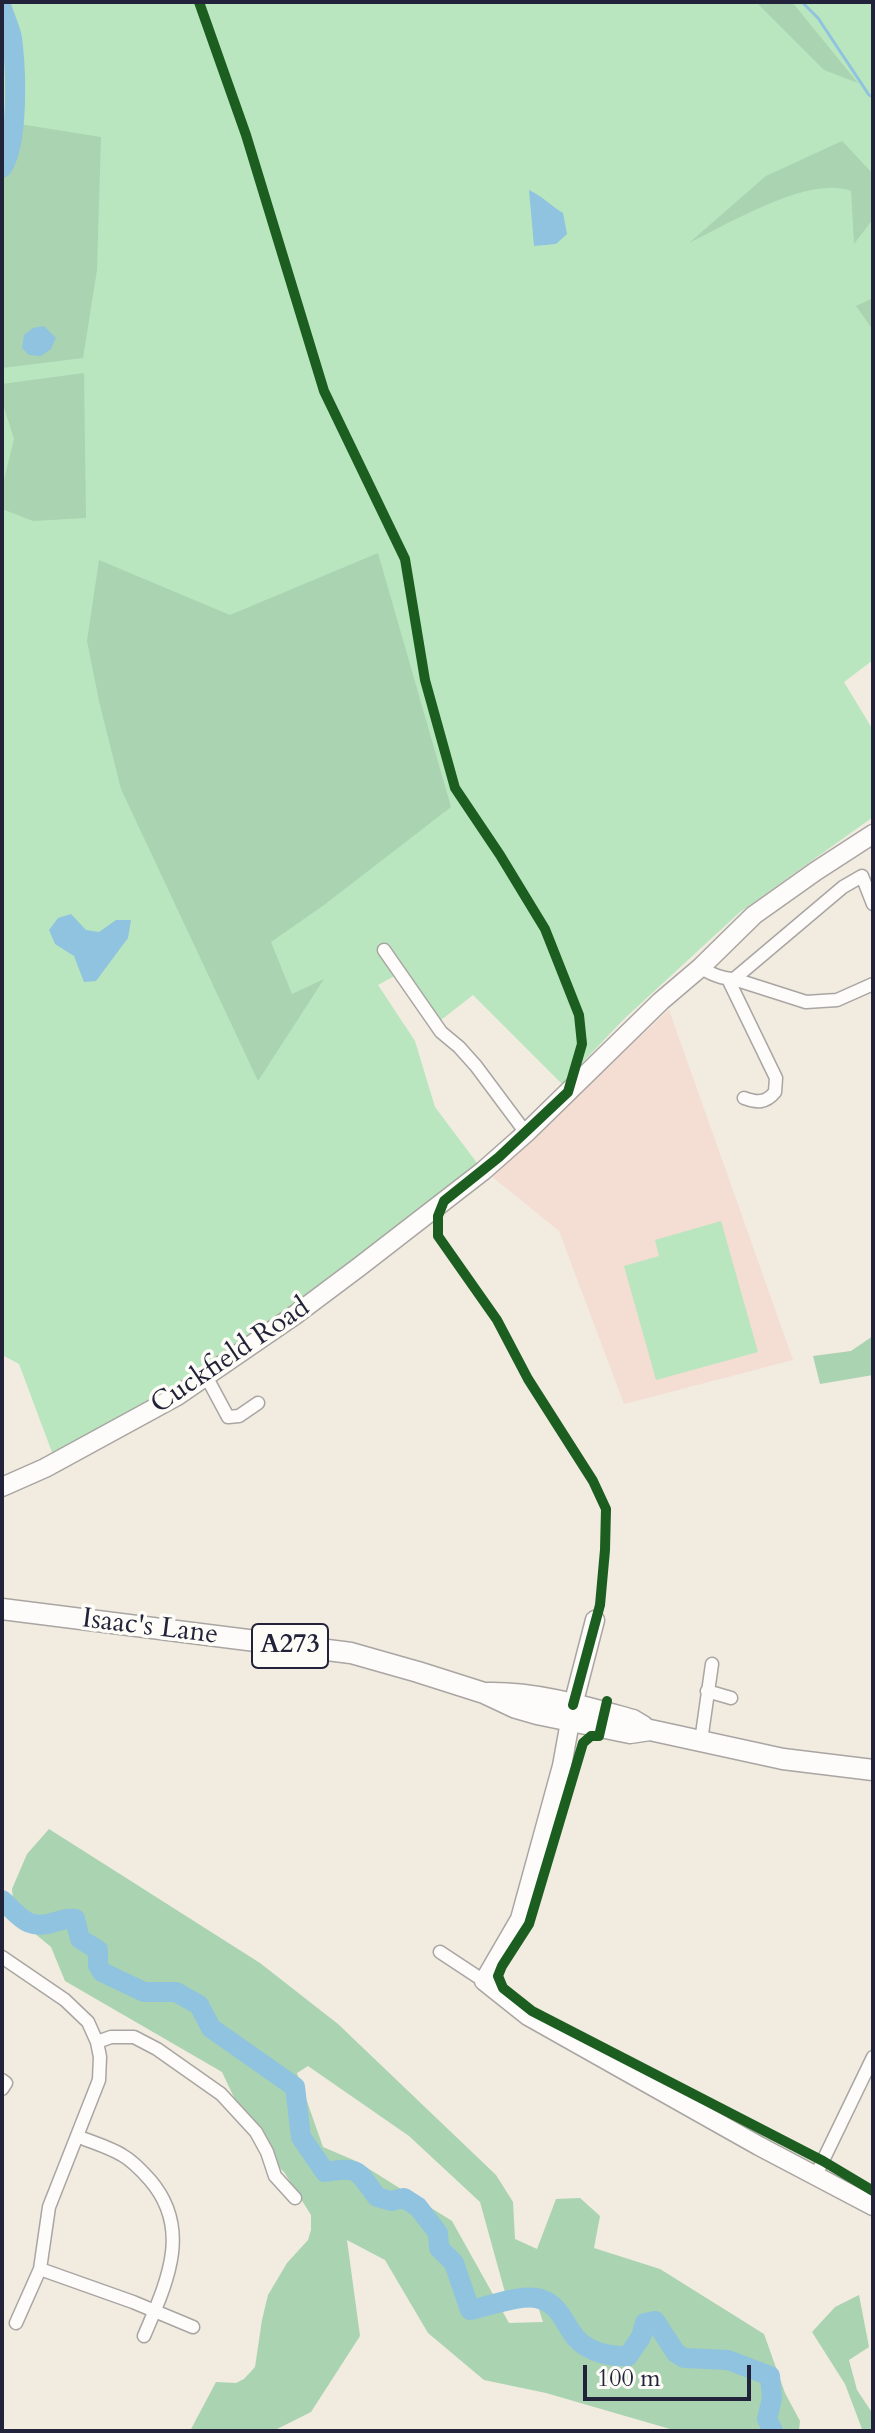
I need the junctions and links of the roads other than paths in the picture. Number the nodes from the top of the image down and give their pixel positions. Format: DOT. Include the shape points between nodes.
graph roads {
  1 [pos="873,834"];
  2 [pos="873,904"];
  3 [pos="384,950"];
  4 [pos="701,967"];
  5 [pos="731,979"];
  6 [pos="873,984"];
  7 [pos="744,1098"];
  8 [pos="526,1133"];
  9 [pos="206,1376"];
  10 [pos="258,1403"];
  11 [pos="2,1487"];
  12 [pos="2,1609"];
  13 [pos="595,1620"];
  14 [pos="712,1664"];
  15 [pos="707,1691"];
  16 [pos="731,1698"];
  17 [pos="572,1713"];
  18 [pos="701,1741"];
  19 [pos="873,1770"];
  20 [pos="440,1952"];
  21 [pos="2,1957"];
  22 [pos="484,1981"];
  23 [pos="97,2042"];
  24 [pos="873,2057"];
  25 [pos="2,2080"];
  26 [pos="2,2089"];
  27 [pos="77,2136"];
  28 [pos="816,2175"];
  29 [pos="295,2198"];
  30 [pos="873,2206"];
  31 [pos="40,2269"];
  32 [pos="155,2311"];
  33 [pos="16,2323"];
  34 [pos="193,2327"];
  35 [pos="144,2336"];
  1 -- 4 [label="main road" via="754,915"];
  2 -- 5 [label="street" via="862,876"];
  3 -- 8 [label="street" via="441,1032 476,1066"];
  4 -- 5 [label="street"];
  4 -- 8 [label="main road, Cuckfield Road"];
  5 -- 6 [label="street" via="806,1002 837,1000"];
  5 -- 7 [label="street" via="776,1078 775,1092 766,1101"];
  8 -- 9 [label="main road, Cuckfield Road" via="295,1315"];
  9 -- 10 [label="street" via="228,1417"];
  9 -- 11 [label="main road, Cuckfield Road" via="127,1425"];
  12 -- 17 [label="main road, Isaac's Lane / A273" via="351,1653 484,1693 516,1708"];
  13 -- 17 [label="main road"];
  14 -- 15 [label="street"];
  15 -- 16 [label="street"];
  15 -- 18 [label="street"];
  17 -- 18 [label="main road, Isaac's Lane / A273" via="630,1733 650,1730"];
  17 -- 22 [label="main road" via="520,1919"];
  18 -- 19 [label="main road, Isaac's Lane / A273" via="783,1759"];
  20 -- 22 [label="street"];
  21 -- 23 [label="street" via="65,2000 88,2022"];
  22 -- 28 [label="main road" via="528,2016"];
  23 -- 27 [label="street" via="99,2080"];
  23 -- 29 [label="street" via="134,2037 221,2094 256,2132 275,2176"];
  24 -- 28 [label="street"];
  25 -- 26 [label="street"];
  27 -- 31 [label="street" via="49,2207"];
  27 -- 32 [label="street" via="122,2155 157,2189 168,2211 172,2258"];
  28 -- 30 [label="main road"];
  31 -- 32 [label="street"];
  31 -- 33 [label="street"];
  32 -- 34 [label="street"];
  32 -- 35 [label="street"];
}
